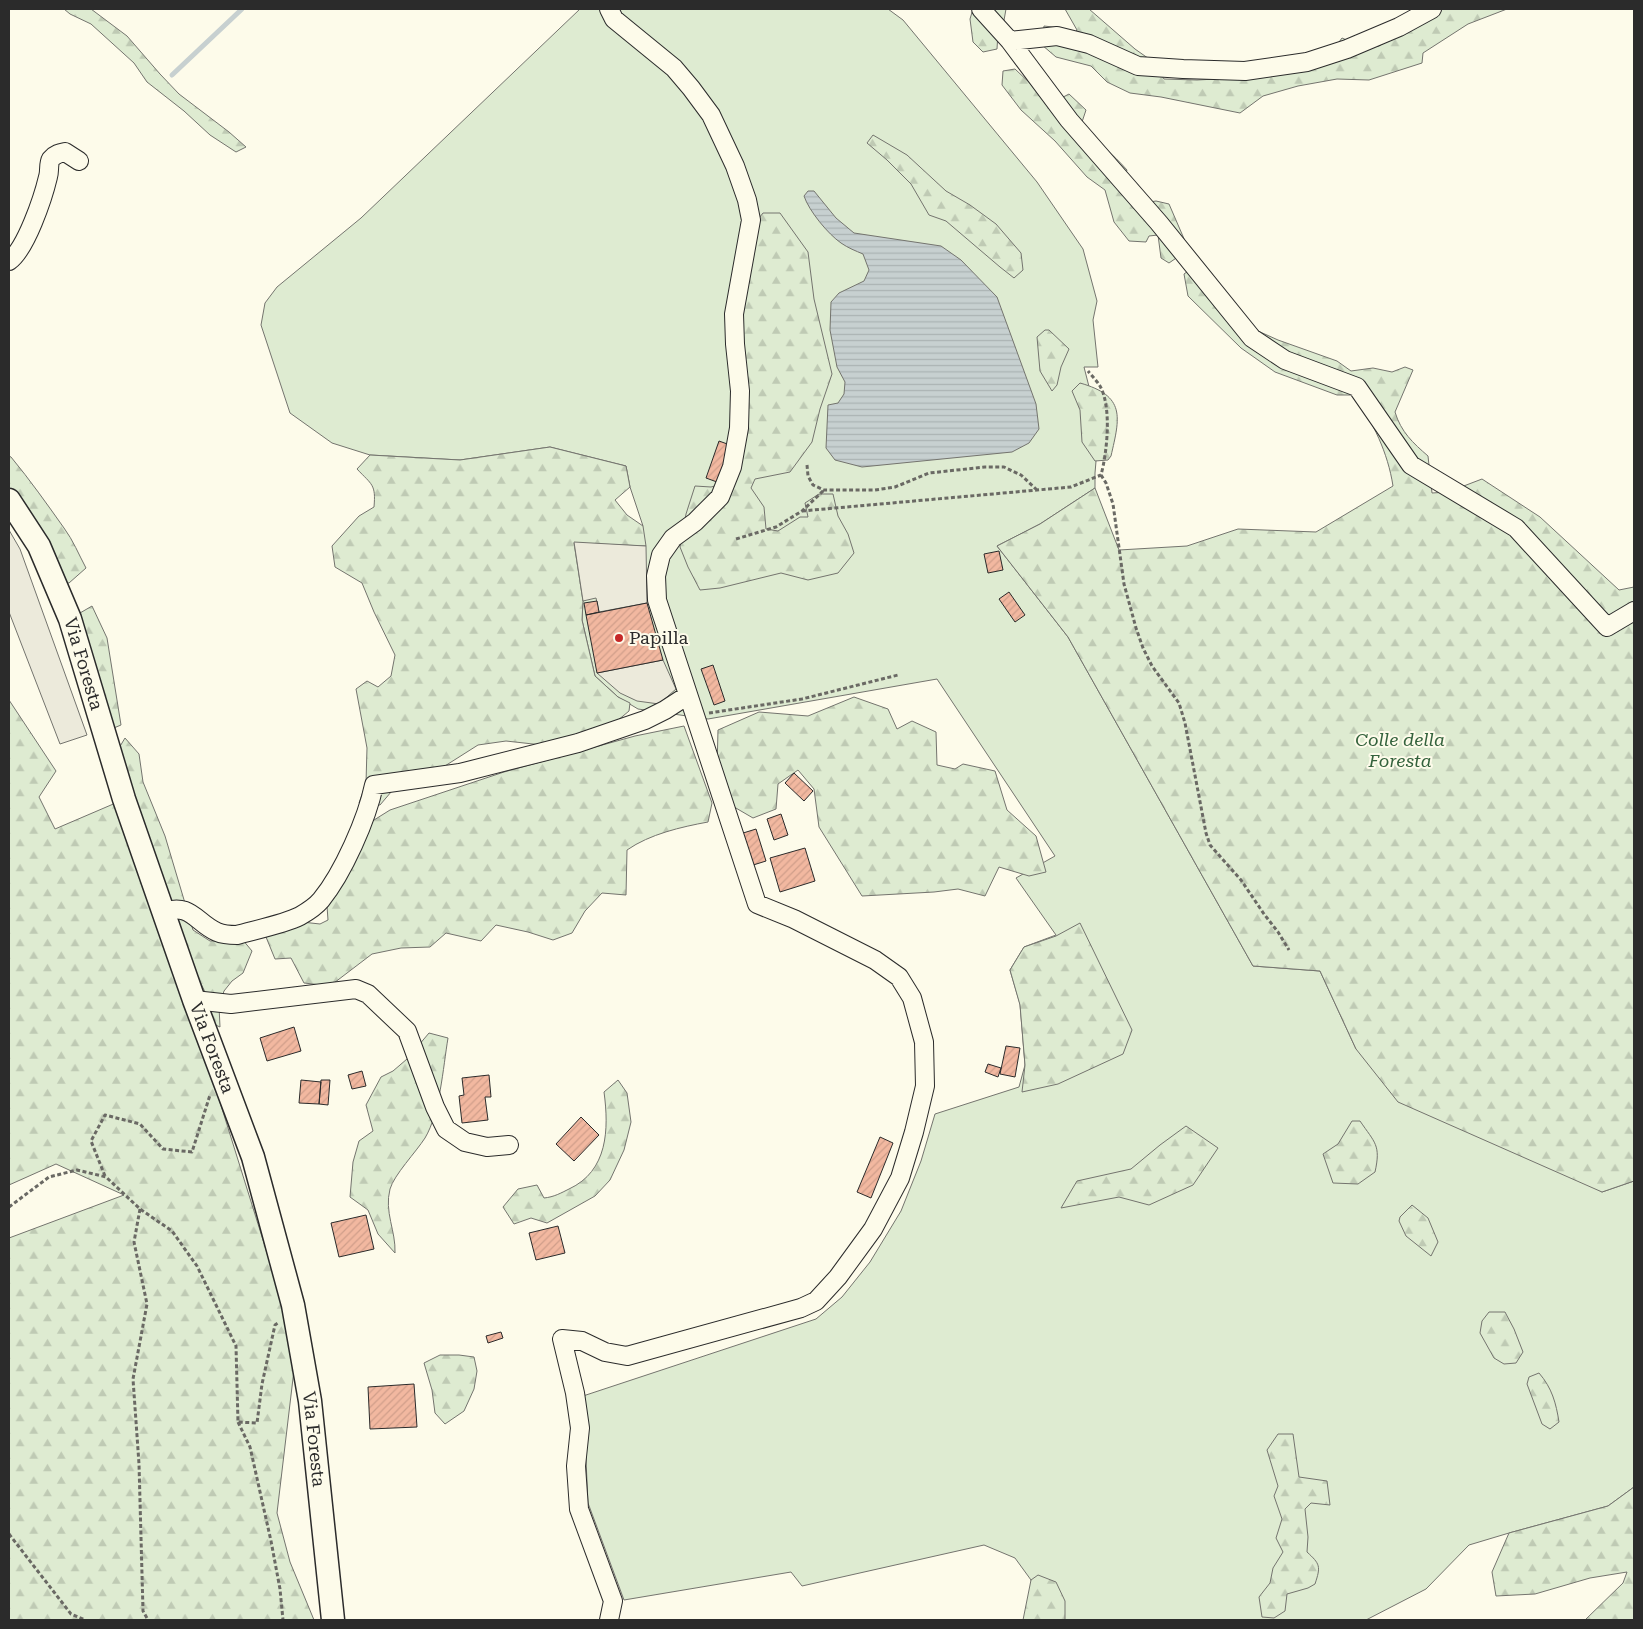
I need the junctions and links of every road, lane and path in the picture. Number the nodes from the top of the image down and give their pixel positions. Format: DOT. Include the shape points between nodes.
graph roads {
  1 [pos="609,9"];
  2 [pos="981,9"];
  3 [pos="1432,9"];
  4 [pos="1010,41"];
  5 [pos="79,161"];
  6 [pos="9,261"];
  7 [pos="1088,371"];
  8 [pos="807,465"];
  9 [pos="1101,475"];
  10 [pos="824,490"];
  11 [pos="1037,490"];
  12 [pos="9,500"];
  13 [pos="802,511"];
  14 [pos="736,539"];
  15 [pos="1634,611"];
  16 [pos="898,675"];
  17 [pos="691,702"];
  18 [pos="163,912"];
  19 [pos="1289,950"];
  20 [pos="194,1000"];
  21 [pos="219,1064"];
  22 [pos="509,1145"];
  23 [pos="106,1177"];
  24 [pos="9,1207"];
  25 [pos="140,1208"];
  26 [pos="295,1316"];
  27 [pos="238,1422"];
  28 [pos="9,1534"];
  29 [pos="85,1620"];
  30 [pos="148,1620"];
  31 [pos="283,1620"];
  32 [pos="333,1620"];
  33 [pos="609,1620"];
  1 -- 17 [label="street" via="614,19 674,68 711,115 738,175 751,220 734,314 740,400 732,467 720,497 696,522 673,538 661,555 656,576 657,600"];
  2 -- 4 [label="street"];
  3 -- 4 [label="street" via="1399,27 1307,62 1245,71 1138,66 1089,44 1056,36"];
  4 -- 15 [label="street" via="1069,120 1159,223 1252,338 1285,360 1357,387 1411,465 1516,528 1607,627"];
  5 -- 6 [label="street" via="65,152 55,155 50,161 37,213 16,256"];
  7 -- 9 [label="path" via="1100,387 1108,416 1106,458"];
  8 -- 10 [label="path" via="813,485"];
  9 -- 11 [label="path" via="1072,487"];
  9 -- 19 [label="path" via="1113,504 1124,584 1138,635 1152,666 1179,703 1185,723 1210,845 1241,880"];
  10 -- 11 [label="path" via="875,490 894,487 929,472 1004,467 1021,475"];
  10 -- 13 [label="path"];
  11 -- 13 [label="path"];
  12 -- 18 [label="main road, Via Foresta" via="39,546 70,619 124,798"];
  13 -- 14 [label="path" via="776,527"];
  16 -- 17 [label="path" via="802,699 708,714"];
  17 -- 18 [label="street" via="578,743 460,773 374,785 364,818 338,874 320,901 299,916 229,935 215,932 194,914 184,910 172,908"];
  17 -- 33 [label="street" via="757,904 875,960 899,977 912,998 924,1042 925,1086 900,1178 873,1229 838,1278 816,1301 801,1308 627,1356 605,1352 582,1341 562,1339 576,1393 580,1428 576,1466 579,1509 613,1601"];
  18 -- 20 [label="main road, Via Foresta"];
  20 -- 21 [label="main road, Via Foresta"];
  20 -- 22 [label="street" via="231,1004 356,989 368,994 407,1031 446,1129 465,1142 487,1147"];
  21 -- 23 [label="path" via="192,1152 164,1149 140,1124 106,1115 91,1140"];
  21 -- 26 [label="main road, Via Foresta" via="253,1157"];
  23 -- 24 [label="path" via="77,1170 49,1177"];
  23 -- 25 [label="path"];
  25 -- 27 [label="path" via="172,1231 197,1266 236,1346"];
  25 -- 30 [label="path" via="134,1242 147,1304 133,1379 143,1611"];
  26 -- 27 [label="path" via="275,1324 257,1423"];
  26 -- 32 [label="main road, Via Foresta" via="310,1401"];
  27 -- 31 [label="path" via="250,1447 271,1541"];
  28 -- 29 [label="path" via="71,1614"];
}
